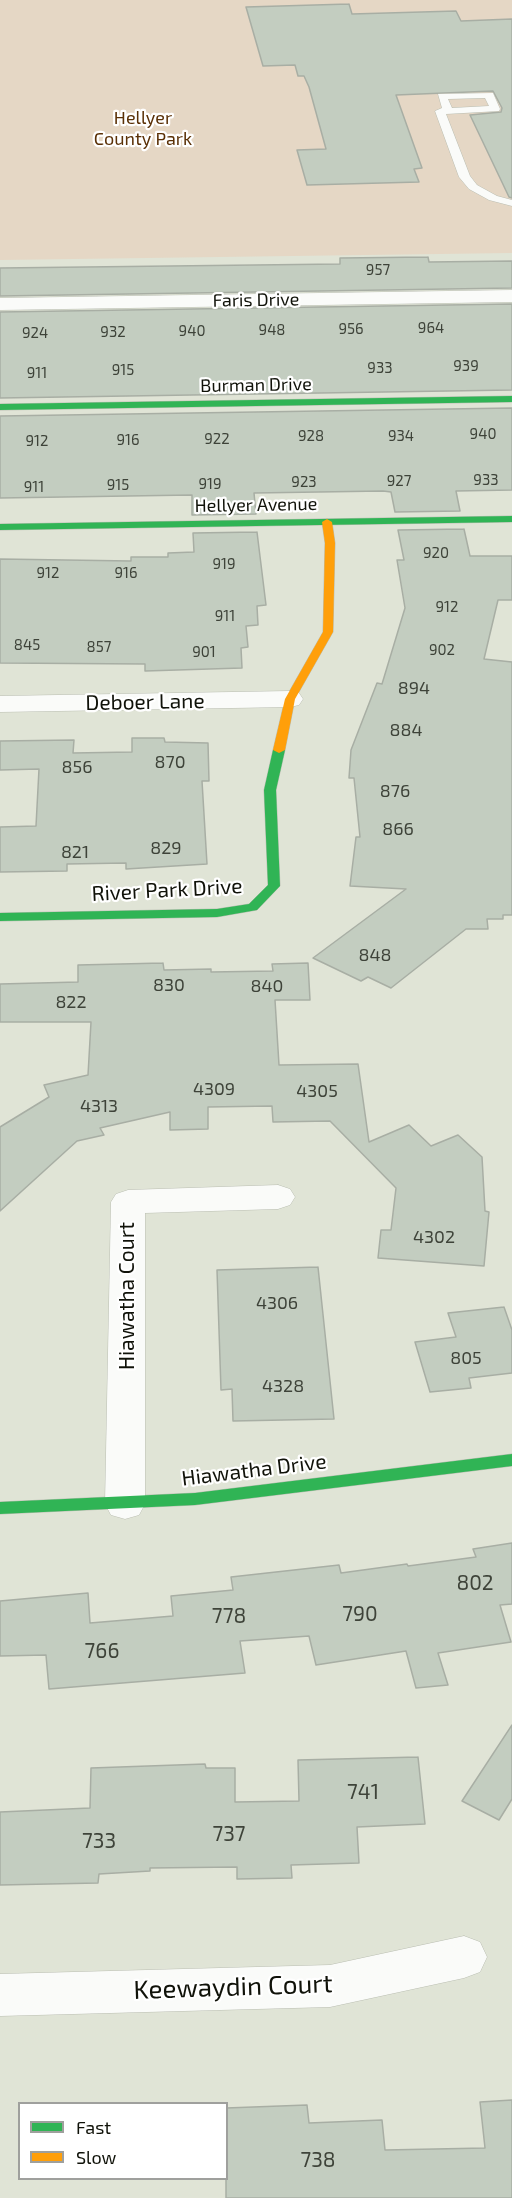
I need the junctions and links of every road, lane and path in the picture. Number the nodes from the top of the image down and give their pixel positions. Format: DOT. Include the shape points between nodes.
graph roads {
  1 [pos="448,111"];
  2 [pos="512,203"];
  3 [pos="512,296"];
  4 [pos="0,304"];
  5 [pos="512,399"];
  6 [pos="0,407"];
  7 [pos="512,519"];
  8 [pos="327,522"];
  9 [pos="0,527"];
  10 [pos="290,699"];
  11 [pos="0,704"];
  12 [pos="0,917"];
  13 [pos="278,1197"];
  14 [pos="512,1460"];
  15 [pos="125,1504"];
  16 [pos="0,1508"];
  17 [pos="464,1957"];
  18 [pos="0,1995"];
  1 -- 2 [label="lane" via="440,111 465,177 472,187"];
  3 -- 4 [label="street, Faris Drive"];
  5 -- 6 [label="street, Burman Drive"];
  7 -- 8 [label="street, Hellyer Avenue"];
  8 -- 9 [label="street, Hellyer Avenue"];
  8 -- 10 [label="street, River Park Drive" via="328,632"];
  10 -- 11 [label="street, Deboer Lane"];
  10 -- 12 [label="street, River Park Drive" via="270,790 274,886 253,907 217,913"];
  13 -- 15 [label="street, Hiawatha Court" via="128,1202"];
  14 -- 15 [label="street, Hiawatha Drive"];
  15 -- 16 [label="street, Hiawatha Drive"];
  17 -- 18 [label="street, Keewaydin Court" via="330,1986"];
}
